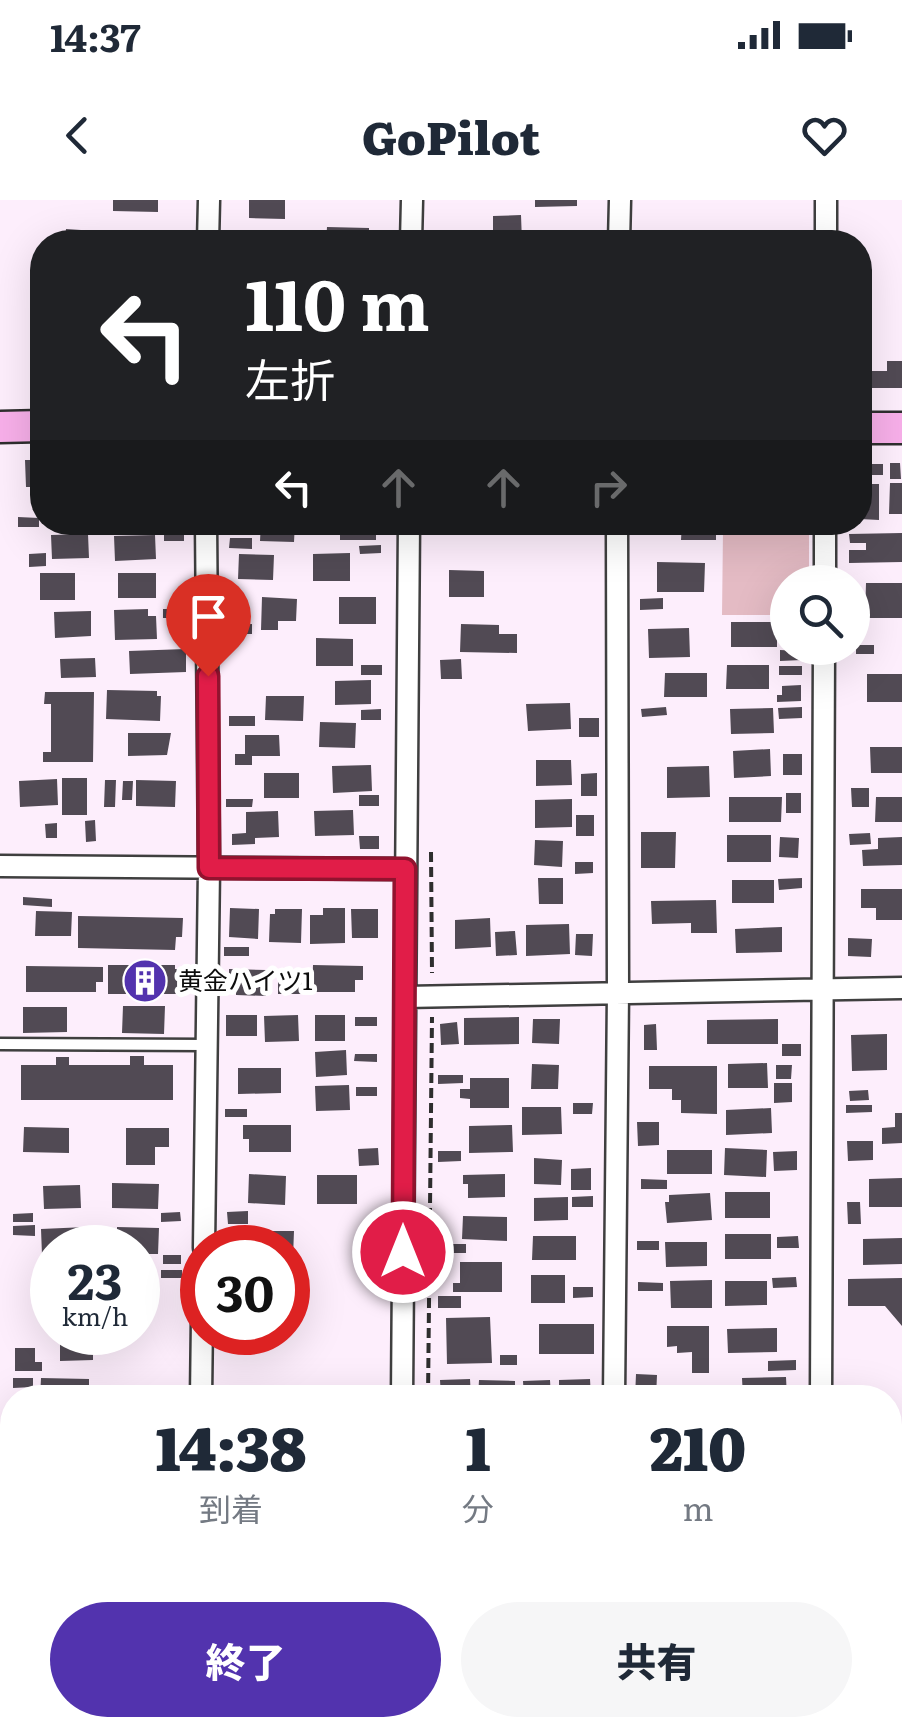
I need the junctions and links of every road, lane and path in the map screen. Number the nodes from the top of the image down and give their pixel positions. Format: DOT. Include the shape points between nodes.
graph roads {
  1 [pos="208,200"];
  2 [pos="412,200"];
  3 [pos="620,200"];
  4 [pos="826,200"];
  5 [pos="208,230"];
  6 [pos="411,230"];
  7 [pos="619,230"];
  8 [pos="826,230"];
  9 [pos="30,426"];
  10 [pos="0,427"];
  11 [pos="872,428"];
  12 [pos="902,428"];
  13 [pos="206,535"];
  14 [pos="409,535"];
  15 [pos="617,535"];
  16 [pos="825,535"];
  17 [pos="825,565"];
  18 [pos="824,665"];
  19 [pos="431,838"];
  20 [pos="0,866"];
  21 [pos="209,868"];
  22 [pos="405,869"];
  23 [pos="902,988"];
  24 [pos="822,990"];
  25 [pos="618,992"];
  26 [pos="432,996"];
  27 [pos="405,997"];
  28 [pos="0,1044"];
  29 [pos="206,1045"];
  30 [pos="204,1225"];
  31 [pos="202,1355"];
  32 [pos="201,1385"];
  33 [pos="402,1385"];
  34 [pos="428,1385"];
  35 [pos="614,1385"];
  36 [pos="821,1385"];
  1 -- 5 [label="street"];
  2 -- 6 [label="street"];
  3 -- 7 [label="street"];
  4 -- 8 [label="street"];
  9 -- 10 [label="street"];
  11 -- 12 [label="street"];
  13 -- 21 [label="street"];
  14 -- 22 [label="street"];
  15 -- 25 [label="street"];
  16 -- 17 [label="street"];
  18 -- 24 [label="street"];
  19 -- 26 [label="path"];
  20 -- 21 [label="street"];
  21 -- 22 [label="street"];
  21 -- 29 [label="street"];
  22 -- 27 [label="street"];
  23 -- 24 [label="street"];
  24 -- 25 [label="street"];
  24 -- 36 [label="street"];
  25 -- 26 [label="street"];
  25 -- 35 [label="street"];
  26 -- 27 [label="street"];
  26 -- 34 [label="path"];
  27 -- 33 [label="street"];
  28 -- 29 [label="lane"];
  29 -- 30 [label="street"];
  31 -- 32 [label="street"];
}
